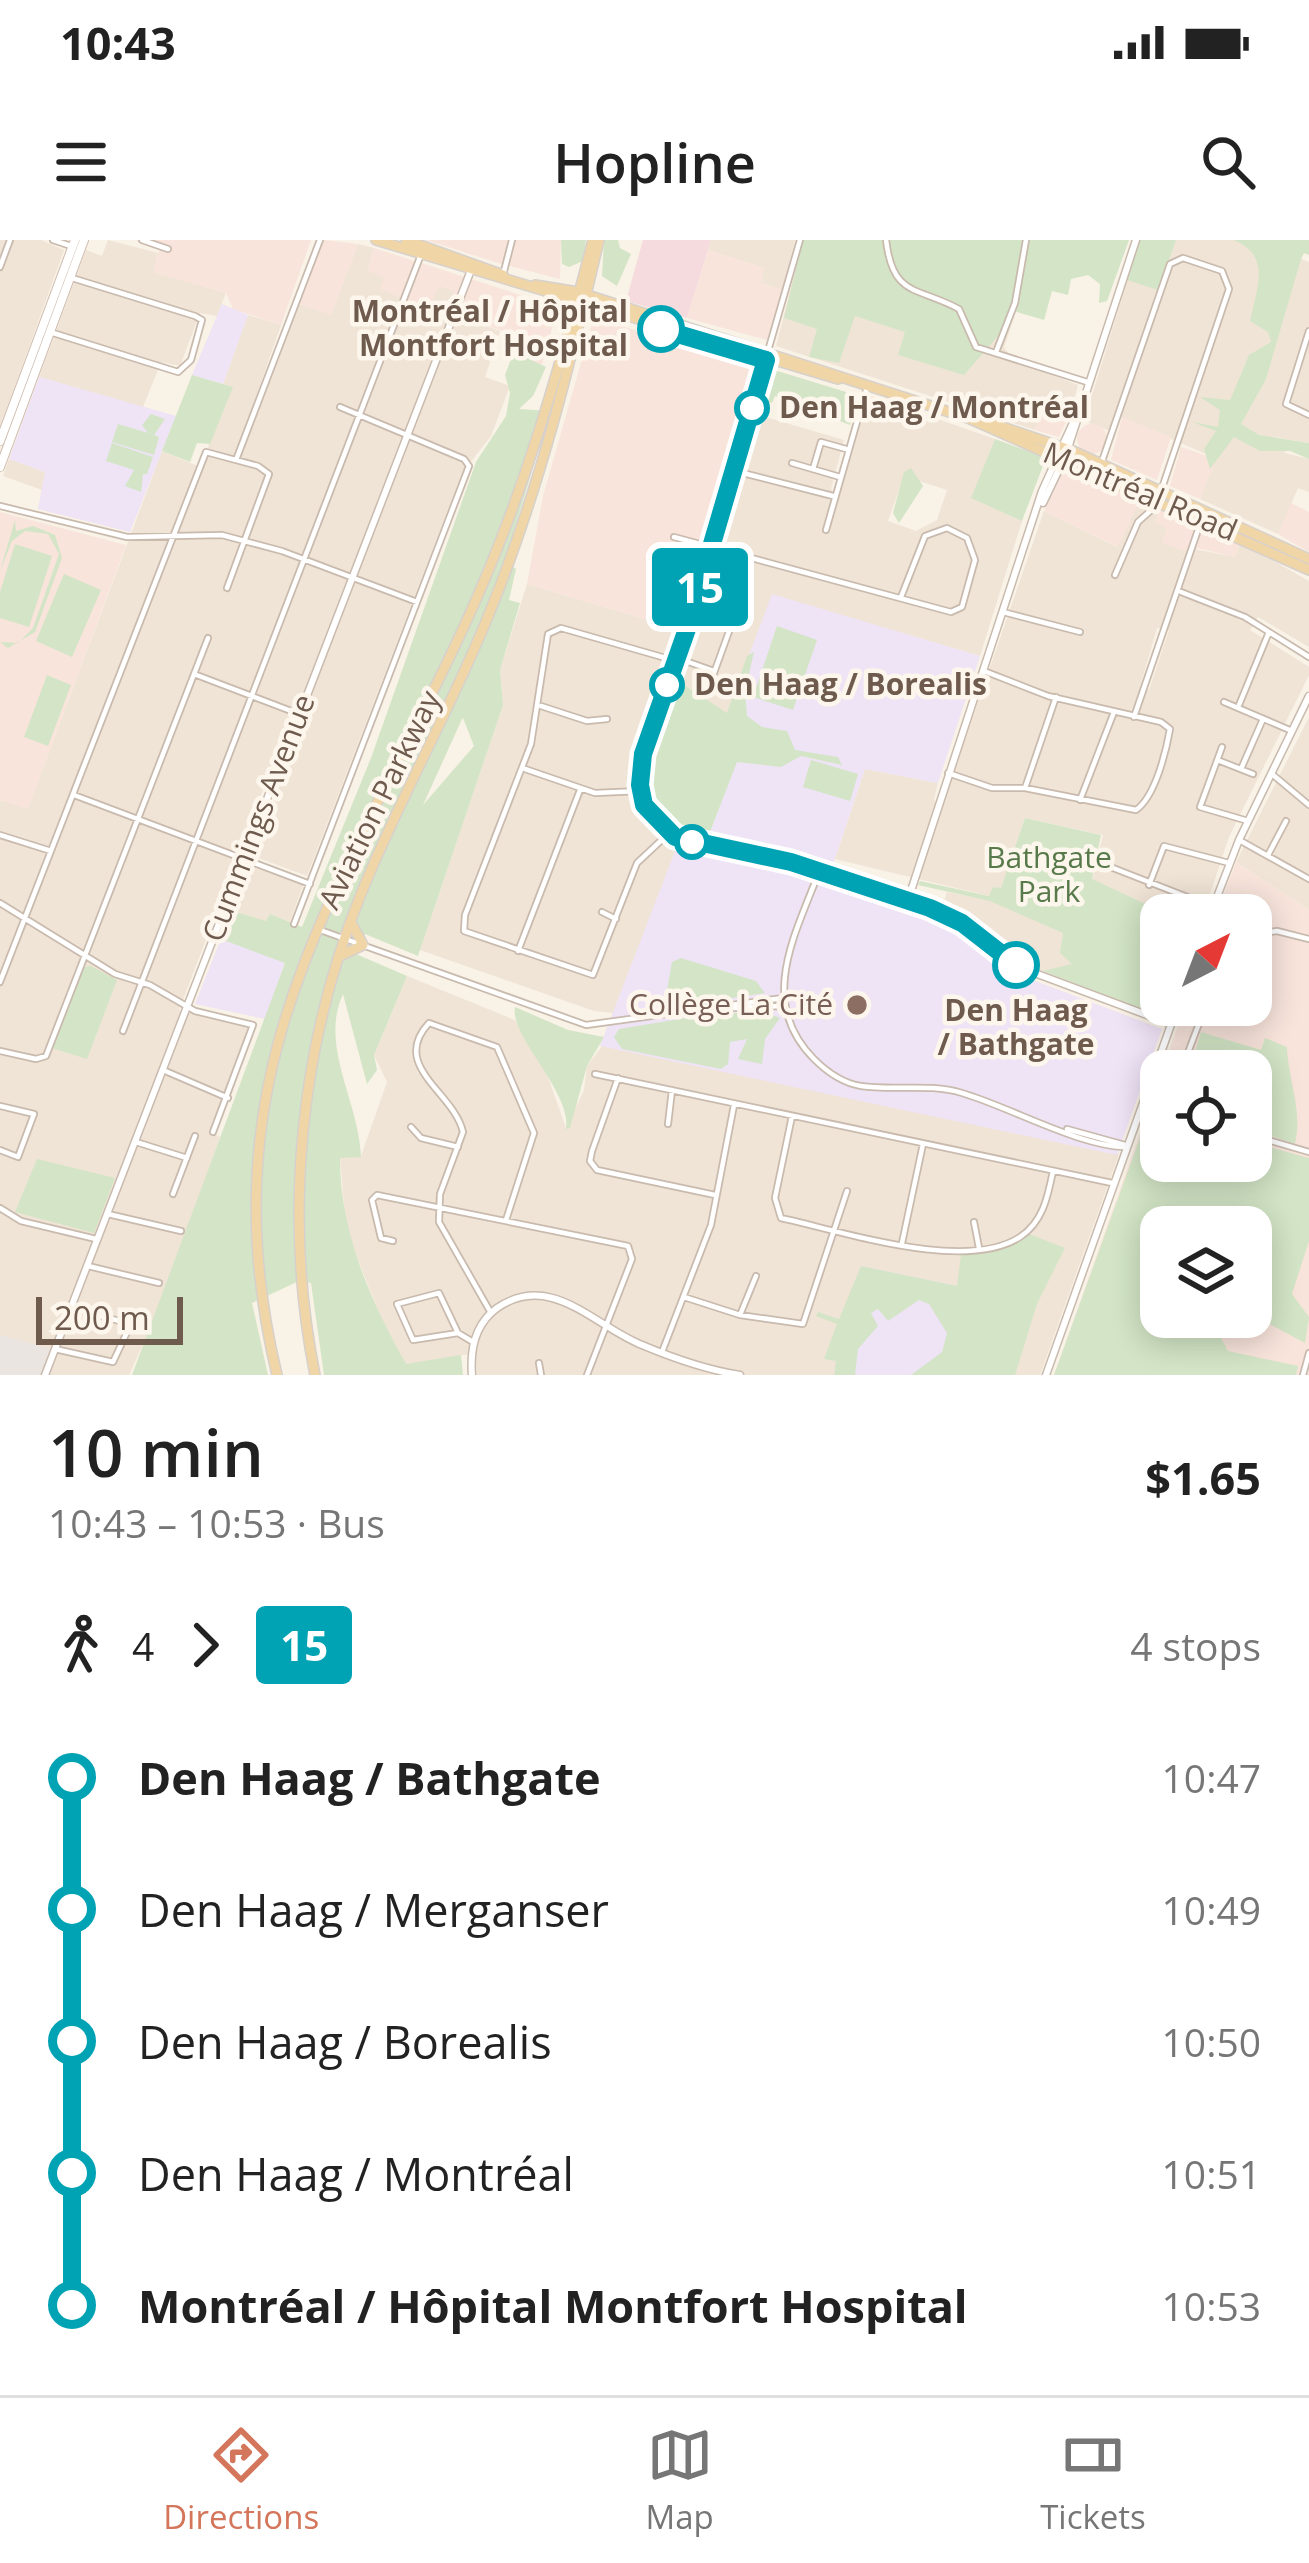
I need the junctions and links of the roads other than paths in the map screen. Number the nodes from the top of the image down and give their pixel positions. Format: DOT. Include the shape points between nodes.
graph roads {
  1 [pos="10,240"];
  2 [pos="53,240"];
  3 [pos="84,240"];
  4 [pos="142,240"];
  5 [pos="320,240"];
  6 [pos="376,240"];
  7 [pos="512,240"];
  8 [pos="596,240"];
  9 [pos="800,240"];
  10 [pos="886,240"];
  11 [pos="1025,240"];
  12 [pos="1136,240"];
  13 [pos="401,242"];
  14 [pos="73,243"];
  15 [pos="168,249"];
  16 [pos="422,250"];
  17 [pos="472,265"];
  18 [pos="0,267"];
  19 [pos="588,272"];
  20 [pos="503,275"];
  21 [pos="70,278"];
  22 [pos="555,291"];
  23 [pos="581,299"];
  24 [pos="613,303"];
  25 [pos="624,317"];
  26 [pos="568,325"];
  27 [pos="1309,331"];
  28 [pos="50,332"];
  29 [pos="574,337"];
  30 [pos="1306,351"];
  31 [pos="996,352"];
  32 [pos="767,356"];
  33 [pos="1088,382"];
  34 [pos="867,387"];
  35 [pos="340,407"];
  36 [pos="359,414"];
  37 [pos="1309,416"];
  38 [pos="408,434"];
  39 [pos="0,441"];
  40 [pos="848,449"];
  41 [pos="1062,452"];
  42 [pos="236,460"];
  43 [pos="792,463"];
  44 [pos="1101,464"];
  45 [pos="0,467"];
  46 [pos="735,470"];
  47 [pos="813,470"];
  48 [pos="840,477"];
  49 [pos="1160,495"];
  50 [pos="833,496"];
  51 [pos="0,506"];
  52 [pos="1204,514"];
  53 [pos="826,530"];
  54 [pos="170,536"];
  55 [pos="674,537"];
  56 [pos="245,542"];
  57 [pos="713,545"];
  58 [pos="304,559"];
  59 [pos="1303,559"];
  60 [pos="489,568"];
  61 [pos="1309,570"];
  62 [pos="505,574"];
  63 [pos="1115,575"];
  64 [pos="352,577"];
  65 [pos="227,588"];
  66 [pos="744,590"];
  67 [pos="1179,591"];
  68 [pos="901,597"];
  69 [pos="696,598"];
  70 [pos="417,602"];
  71 [pos="736,610"];
  72 [pos="1004,612"];
  73 [pos="1080,632"];
  74 [pos="1269,632"];
  75 [pos="208,638"];
  76 [pos="1309,657"];
  77 [pos="676,659"];
  78 [pos="714,671"];
  79 [pos="984,671"];
  80 [pos="194,674"];
  81 [pos="706,695"];
  82 [pos="250,696"];
  83 [pos="1309,696"];
  84 [pos="1056,697"];
  85 [pos="1224,702"];
  86 [pos="1239,705"];
  87 [pos="541,706"];
  88 [pos="1114,712"];
  89 [pos="299,714"];
  90 [pos="1134,717"];
  91 [pos="607,719"];
  92 [pos="1264,719"];
  93 [pos="1292,731"];
  94 [pos="1222,747"];
  95 [pos="1218,760"];
  96 [pos="522,768"];
  97 [pos="1240,769"];
  98 [pos="948,773"];
  99 [pos="1253,774"];
  100 [pos="1271,774"];
  101 [pos="1025,788"];
  102 [pos="580,790"];
  103 [pos="640,791"];
  104 [pos="71,794"];
  105 [pos="1080,800"];
  106 [pos="1309,805"];
  107 [pos="138,818"];
  108 [pos="1248,821"];
  109 [pos="1286,821"];
  110 [pos="668,834"];
  111 [pos="0,835"];
  112 [pos="194,839"];
  113 [pos="1239,840"];
  114 [pos="51,851"];
  115 [pos="1268,855"];
  116 [pos="244,859"];
  117 [pos="1229,863"];
  118 [pos="1113,868"];
  119 [pos="819,871"];
  120 [pos="1309,879"];
  121 [pos="310,884"];
  122 [pos="1149,885"];
  123 [pos="1171,894"];
  124 [pos="1218,894"];
  125 [pos="908,900"];
  126 [pos="0,903"];
  127 [pos="602,912"];
  128 [pos="352,916"];
  129 [pos="616,919"];
  130 [pos="24,920"];
  131 [pos="294,924"];
  132 [pos="317,928"];
  133 [pos="1272,932"];
  134 [pos="344,939"];
  135 [pos="1309,939"];
  136 [pos="363,945"];
  137 [pos="518,950"];
  138 [pos="85,957"];
  139 [pos="336,964"];
  140 [pos="0,982"];
  141 [pos="140,982"];
  142 [pos="784,1002"];
  143 [pos="187,1006"];
  144 [pos="1140,1012"];
  145 [pos="1170,1026"];
  146 [pos="123,1031"];
  147 [pos="0,1051"];
  148 [pos="163,1070"];
  149 [pos="595,1074"];
  150 [pos="618,1078"];
  151 [pos="672,1090"];
  152 [pos="228,1098"];
  153 [pos="735,1104"];
  154 [pos="0,1106"];
  155 [pos="792,1116"];
  156 [pos="668,1124"];
  157 [pos="411,1127"];
  158 [pos="214,1132"];
  159 [pos="195,1136"];
  160 [pos="1272,1141"];
  161 [pos="136,1142"];
  162 [pos="923,1144"];
  163 [pos="458,1147"];
  164 [pos="1127,1147"];
  165 [pos="0,1150"];
  166 [pos="1309,1152"];
  167 [pos="187,1158"];
  168 [pos="1053,1172"];
  169 [pos="1114,1184"];
  170 [pos="848,1192"];
  171 [pos="173,1194"];
  172 [pos="715,1195"];
  173 [pos="439,1206"];
  174 [pos="0,1208"];
  175 [pos="108,1214"];
  176 [pos="506,1220"];
  177 [pos="974,1222"];
  178 [pos="837,1230"];
  179 [pos="181,1231"];
  180 [pos="98,1239"];
  181 [pos="393,1241"];
  182 [pos="902,1243"];
  183 [pos="979,1248"];
  184 [pos="88,1266"];
  185 [pos="756,1276"];
  186 [pos="159,1283"];
  187 [pos="683,1297"];
  188 [pos="71,1308"];
  189 [pos="491,1313"];
  190 [pos="740,1315"];
  191 [pos="607,1325"];
  192 [pos="458,1333"];
  193 [pos="473,1342"];
  194 [pos="56,1348"];
  195 [pos="662,1352"];
  196 [pos="1309,1353"];
  197 [pos="539,1363"];
  198 [pos="45,1375"];
  199 [pos="277,1375"];
  200 [pos="315,1375"];
  201 [pos="472,1375"];
  202 [pos="541,1375"];
  203 [pos="587,1375"];
  204 [pos="740,1375"];
  205 [pos="1046,1375"];
  206 [pos="1303,1375"];
  1 -- 18 [label="street"];
  2 -- 14 [label="street"];
  3 -- 21 [label="main road"];
  4 -- 15 [label="street"];
  5 -- 42 [label="street"];
  6 -- 13 [label="main road, Montréal Road"];
  7 -- 20 [label="street"];
  8 -- 19 [label="main road, Aviation Parkway"];
  9 -- 32 [label="street"];
  10 -- 31 [label="street" via="903,286 959,309 968,338"];
  11 -- 31 [label="street" via="1015,303"];
  12 -- 33 [label="street"];
  13 -- 16 [label="main road, Montréal Road"];
  14 -- 39 [label="main road"];
  16 -- 17 [label="main road, Montréal Road"];
  16 -- 36 [label="street"];
  17 -- 20 [label="main road, Montréal Road"];
  17 -- 38 [label="street, Cummings Avenue"];
  19 -- 22 [label="main road"];
  19 -- 23 [label="main road, Aviation Parkway"];
  19 -- 24 [label="main road"];
  20 -- 22 [label="main road, Montréal Road"];
  21 -- 28 [label="main road"];
  21 -- 28 [label="street" via="195,316 200,334 183,370"];
  22 -- 23 [label="main road, Montréal Road"];
  22 -- 26 [label="main road"];
  23 -- 24 [label="main road, Montréal Road"];
  23 -- 25 [label="main road, Montréal Road"];
  23 -- 26 [label="main road, Aviation Parkway"];
  23 -- 29 [label="main road, Aviation Parkway"];
  24 -- 32 [label="main road, Montréal Road"];
  25 -- 29 [label="main road" via="589,316"];
  25 -- 32 [label="main road, Montréal Road"];
  26 -- 60 [label="main road, Aviation Parkway"];
  27 -- 30 [label="street"];
  28 -- 45 [label="main road"];
  29 -- 62 [label="main road, Aviation Parkway"];
  30 -- 37 [label="street" via="1286,404"];
  31 -- 33 [label="street"];
  32 -- 34 [label="main road, Montréal Road"];
  32 -- 46 [label="street"];
  33 -- 41 [label="street"];
  34 -- 40 [label="street"];
  34 -- 41 [label="main road, Montréal Road" via="992,421"];
  35 -- 36 [label="street"];
  36 -- 38 [label="street"];
  36 -- 58 [label="street"];
  38 -- 64 [label="street, Cummings Avenue"];
  38 -- 70 [label="street" via="469,462"];
  40 -- 47 [label="street" via="821,442"];
  40 -- 48 [label="street"];
  41 -- 44 [label="main road, Montréal Road"];
  41 -- 49 [label="main road, Montréal Road"];
  41 -- 72 [label="street"];
  42 -- 54 [label="street" via="206,452"];
  42 -- 56 [label="street" via="269,475"];
  43 -- 47 [label="street"];
  44 -- 49 [label="main road, Montréal Road"];
  44 -- 49 [label="street" via="1170,264 1183,258 1222,272 1229,283"];
  46 -- 50 [label="street"];
  46 -- 57 [label="street"];
  47 -- 48 [label="street"];
  48 -- 50 [label="street"];
  49 -- 52 [label="main road, Montréal Road"];
  49 -- 63 [label="street"];
  50 -- 53 [label="street"];
  51 -- 54 [label="street" via="128,537"];
  52 -- 59 [label="main road, Montréal Road"];
  52 -- 67 [label="street"];
  54 -- 56 [label="street" via="212,532"];
  54 -- 104 [label="street"];
  55 -- 57 [label="street"];
  56 -- 58 [label="street"];
  56 -- 65 [label="street"];
  57 -- 68 [label="street"];
  57 -- 69 [label="street"];
  58 -- 64 [label="street"];
  58 -- 82 [label="street"];
  59 -- 61 [label="main road, Montréal Road"];
  60 -- 62 [label="main road"];
  60 -- 132 [label="main road, Aviation Parkway"];
  62 -- 128 [label="main road, Aviation Parkway"];
  64 -- 70 [label="street"];
  64 -- 89 [label="street, Cummings Avenue"];
  66 -- 71 [label="street"];
  67 -- 74 [label="street"];
  67 -- 90 [label="street"];
  68 -- 68 [label="street" via="959,610 975,560 967,538 946,528 925,536"];
  69 -- 71 [label="street"];
  69 -- 77 [label="street"];
  70 -- 121 [label="street"];
  71 -- 78 [label="street"];
  72 -- 73 [label="street"];
  72 -- 79 [label="street"];
  74 -- 76 [label="street"];
  74 -- 86 [label="street"];
  75 -- 80 [label="street"];
  77 -- 78 [label="street"];
  77 -- 87 [label="street" via="556,628 543,646"];
  77 -- 103 [label="street" via="643,754"];
  78 -- 81 [label="street"];
  79 -- 84 [label="street"];
  79 -- 98 [label="street"];
  80 -- 82 [label="street"];
  80 -- 107 [label="street"];
  82 -- 89 [label="street"];
  82 -- 112 [label="street"];
  83 -- 93 [label="street"];
  84 -- 88 [label="street"];
  84 -- 101 [label="street"];
  85 -- 86 [label="street"];
  86 -- 92 [label="street"];
  87 -- 91 [label="street"];
  87 -- 96 [label="street"];
  88 -- 90 [label="street"];
  88 -- 105 [label="street"];
  89 -- 116 [label="street, Cummings Avenue"];
  90 -- 105 [label="street" via="1170,729 1140,808"];
  92 -- 93 [label="street"];
  92 -- 97 [label="street"];
  93 -- 100 [label="street"];
  94 -- 95 [label="street"];
  95 -- 97 [label="street"];
  95 -- 108 [label="street" via="1200,807"];
  96 -- 102 [label="street"];
  96 -- 137 [label="street" via="462,924 470,935"];
  97 -- 99 [label="street"];
  98 -- 101 [label="street" via="992,788"];
  98 -- 125 [label="street"];
  100 -- 106 [label="street"];
  100 -- 108 [label="street"];
  101 -- 105 [label="street"];
  102 -- 103 [label="street"];
  102 -- 137 [label="street"];
  103 -- 110 [label="street"];
  104 -- 107 [label="street"];
  104 -- 114 [label="street"];
  107 -- 112 [label="street"];
  107 -- 138 [label="street"];
  108 -- 113 [label="street"];
  109 -- 115 [label="street"];
  110 -- 119 [label="street"];
  110 -- 129 [label="street" via="640,859"];
  111 -- 114 [label="street"];
  112 -- 116 [label="street"];
  112 -- 141 [label="street"];
  113 -- 115 [label="street"];
  113 -- 117 [label="street"];
  114 -- 130 [label="street"];
  115 -- 120 [label="street"];
  116 -- 121 [label="street"];
  116 -- 143 [label="street, Cummings Avenue"];
  117 -- 122 [label="street" via="1164,846"];
  117 -- 124 [label="street"];
  118 -- 122 [label="street"];
  119 -- 125 [label="street"];
  119 -- 142 [label="street" via="786,953"];
  121 -- 131 [label="street"];
  122 -- 123 [label="street"];
  125 -- 144 [label="street" via="962,923 1024,969"];
  126 -- 130 [label="street"];
  127 -- 129 [label="street"];
  128 -- 134 [label="main road, Aviation Parkway"];
  128 -- 136 [label="main road"];
  129 -- 137 [label="street" via="592,975"];
  130 -- 138 [label="street"];
  130 -- 140 [label="street"];
  132 -- 134 [label="street"];
  132 -- 199 [label="main road, Aviation Parkway" via="283,1016 257,1141 256,1258"];
  133 -- 135 [label="street"];
  134 -- 136 [label="street"];
  134 -- 139 [label="main road, Aviation Parkway"];
  136 -- 139 [label="main road"];
  136 -- 142 [label="street" via="586,1025"];
  138 -- 141 [label="street"];
  138 -- 147 [label="street" via="46,1056"];
  139 -- 200 [label="main road, Aviation Parkway" via="300,1164 301,1269"];
  141 -- 143 [label="street"];
  141 -- 146 [label="street"];
  142 -- 164 [label="street" via="805,1049 841,1080 955,1091 1083,1139"];
  143 -- 148 [label="street, Cummings Avenue"];
  143 -- 152 [label="street" via="255,1029"];
  145 -- 164 [label="street"];
  148 -- 152 [label="street"];
  148 -- 161 [label="street, Cummings Avenue"];
  149 -- 150 [label="street"];
  150 -- 151 [label="street"];
  150 -- 172 [label="street" via="590,1161 597,1170"];
  151 -- 153 [label="street"];
  151 -- 156 [label="street"];
  152 -- 158 [label="street"];
  153 -- 155 [label="street"];
  153 -- 172 [label="street"];
  154 -- 165 [label="street" via="34,1114 18,1157"];
  155 -- 162 [label="street"];
  155 -- 178 [label="street" via="774,1209 781,1218"];
  157 -- 163 [label="street" via="421,1138"];
  159 -- 167 [label="street"];
  160 -- 166 [label="street"];
  161 -- 167 [label="street"];
  161 -- 175 [label="street, Cummings Avenue"];
  162 -- 168 [label="street"];
  162 -- 182 [label="street"];
  163 -- 173 [label="street"];
  163 -- 176 [label="street" via="460,1120 414,1052 423,1029 436,1022 497,1047 532,1120"];
  164 -- 169 [label="street"];
  167 -- 171 [label="street"];
  168 -- 169 [label="street"];
  168 -- 183 [label="street" via="1030,1228"];
  169 -- 205 [label="street"];
  170 -- 178 [label="street"];
  172 -- 187 [label="street"];
  173 -- 176 [label="street"];
  173 -- 181 [label="street" via="376,1195 381,1238"];
  173 -- 189 [label="street" via="445,1239"];
  174 -- 180 [label="street" via="21,1221"];
  175 -- 179 [label="street"];
  175 -- 180 [label="street, Cummings Avenue"];
  176 -- 191 [label="street" via="628,1246 632,1259"];
  177 -- 183 [label="street"];
  178 -- 182 [label="street"];
  178 -- 190 [label="street" via="803,1324"];
  180 -- 184 [label="street, Cummings Avenue"];
  182 -- 183 [label="street"];
  184 -- 186 [label="street"];
  184 -- 188 [label="street, Cummings Avenue"];
  185 -- 190 [label="street"];
  187 -- 190 [label="street"];
  187 -- 195 [label="street"];
  188 -- 194 [label="street, Cummings Avenue"];
  188 -- 194 [label="street" via="129,1328 115,1361"];
  189 -- 191 [label="street" via="543,1295"];
  189 -- 193 [label="street"];
  191 -- 195 [label="street"];
  191 -- 203 [label="street"];
  192 -- 192 [label="street" via="439,1293 398,1304 413,1340"];
  192 -- 193 [label="street"];
  193 -- 201 [label="street"];
  194 -- 198 [label="street, Cummings Avenue"];
  195 -- 204 [label="street"];
  196 -- 206 [label="street"];
  197 -- 202 [label="street"];
}
